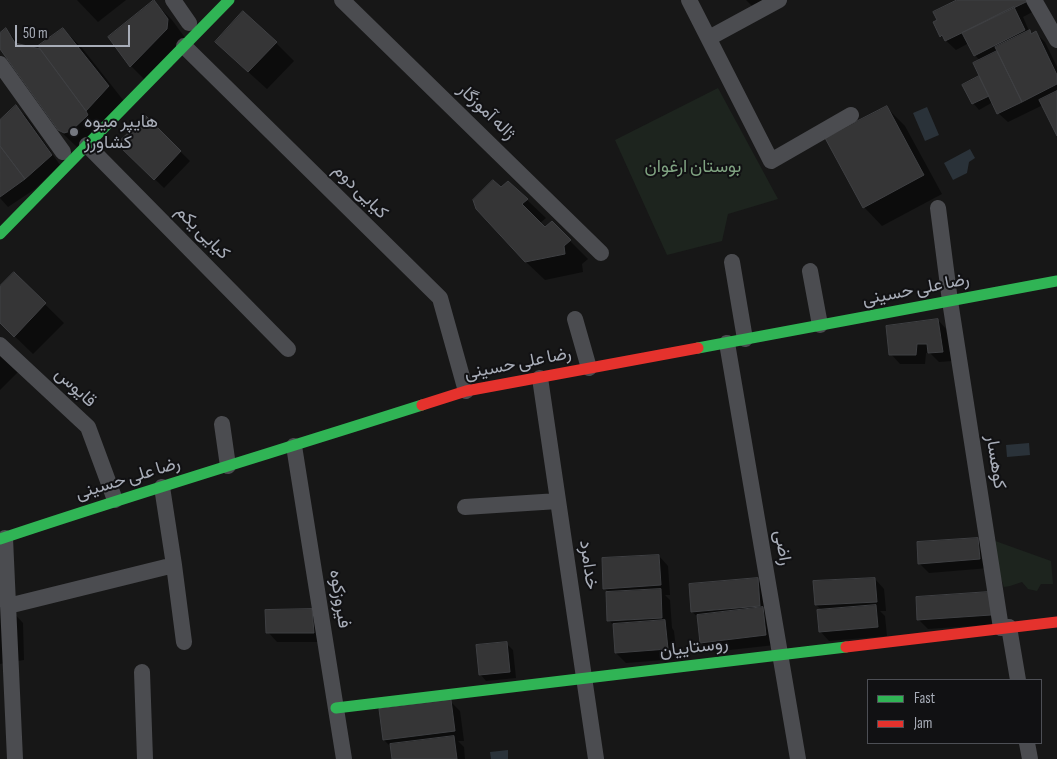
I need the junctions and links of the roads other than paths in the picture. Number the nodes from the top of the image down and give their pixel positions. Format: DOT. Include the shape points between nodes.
graph roads {
  1 [pos="173,0"];
  2 [pos="230,0"];
  3 [pos="342,0"];
  4 [pos="689,0"];
  5 [pos="779,0"];
  6 [pos="1034,0"];
  7 [pos="188,29"];
  8 [pos="709,38"];
  9 [pos="1057,40"];
  10 [pos="3,74"];
  11 [pos="851,115"];
  12 [pos="87,145"];
  13 [pos="63,152"];
  14 [pos="938,208"];
  15 [pos="0,234"];
  16 [pos="601,253"];
  17 [pos="732,262"];
  18 [pos="810,271"];
  19 [pos="1057,281"];
  20 [pos="950,301"];
  21 [pos="575,319"];
  22 [pos="820,326"];
  23 [pos="745,339"];
  24 [pos="727,343"];
  25 [pos="288,349"];
  26 [pos="3,353"];
  27 [pos="589,368"];
  28 [pos="540,378"];
  29 [pos="466,391"];
  30 [pos="222,424"];
  31 [pos="294,446"];
  32 [pos="228,466"];
  33 [pos="162,487"];
  34 [pos="115,500"];
  35 [pos="558,501"];
  36 [pos="465,507"];
  37 [pos="3,539"];
  38 [pos="174,565"];
  39 [pos="8,606"];
  40 [pos="1057,622"];
  41 [pos="1005,628"];
  42 [pos="184,642"];
  43 [pos="780,655"];
  44 [pos="142,672"];
  45 [pos="584,678"];
  46 [pos="1018,679"];
  47 [pos="336,708"];
  48 [pos="1027,744"];
  49 [pos="16,759"];
  50 [pos="144,759"];
  51 [pos="344,759"];
  52 [pos="596,759"];
  53 [pos="798,759"];
  54 [pos="1030,759"];
  1 -- 7 [label="street, کیایی دوم"];
  2 -- 7 [label="street"];
  3 -- 16 [label="street, ژاله آموزگار"];
  4 -- 8 [label="street"];
  5 -- 8 [label="street"];
  6 -- 9 [label="street"];
  7 -- 12 [label="street"];
  7 -- 29 [label="street, کیایی دوم" via="440,298"];
  8 -- 11 [label="street" via="771,161"];
  10 -- 13 [label="street"];
  12 -- 15 [label="street"];
  12 -- 25 [label="street, کیایی یکم"];
  14 -- 20 [label="street, کوهسار"];
  17 -- 23 [label="street"];
  18 -- 22 [label="street"];
  19 -- 20 [label="street, رضا علی حسینی"];
  20 -- 22 [label="street, رضا علی حسینی"];
  20 -- 41 [label="street, کوهسار"];
  21 -- 27 [label="street"];
  22 -- 23 [label="street, رضا علی حسینی"];
  23 -- 24 [label="street, رضا علی حسینی"];
  24 -- 27 [label="street, رضا علی حسینی"];
  24 -- 43 [label="street, راضی"];
  26 -- 34 [label="street, قایوس" via="88,427"];
  27 -- 28 [label="street, رضا علی حسینی"];
  28 -- 29 [label="street, رضا علی حسینی"];
  28 -- 35 [label="street, خدامرد"];
  29 -- 31 [label="street, رضا علی حسینی"];
  30 -- 32 [label="street"];
  31 -- 32 [label="street, رضا علی حسینی"];
  31 -- 47 [label="street, فیروزکوه"];
  32 -- 33 [label="street, رضا علی حسینی"];
  33 -- 34 [label="street, رضا علی حسینی"];
  33 -- 38 [label="street"];
  34 -- 37 [label="street, رضا علی حسینی"];
  35 -- 36 [label="street"];
  35 -- 45 [label="street, خدامرد"];
  37 -- 39 [label="street"];
  38 -- 39 [label="street"];
  38 -- 42 [label="street"];
  39 -- 49 [label="street"];
  40 -- 41 [label="street, روستاییان"];
  41 -- 43 [label="street, روستاییان"];
  41 -- 46 [label="street, کوهسار"];
  43 -- 45 [label="street, روستاییان"];
  43 -- 53 [label="street, راضی"];
  44 -- 50 [label="street"];
  45 -- 47 [label="street, روستاییان"];
  45 -- 52 [label="street, خدامرد"];
  47 -- 51 [label="street, فیروزکوه"];
  48 -- 54 [label="street"];
}
